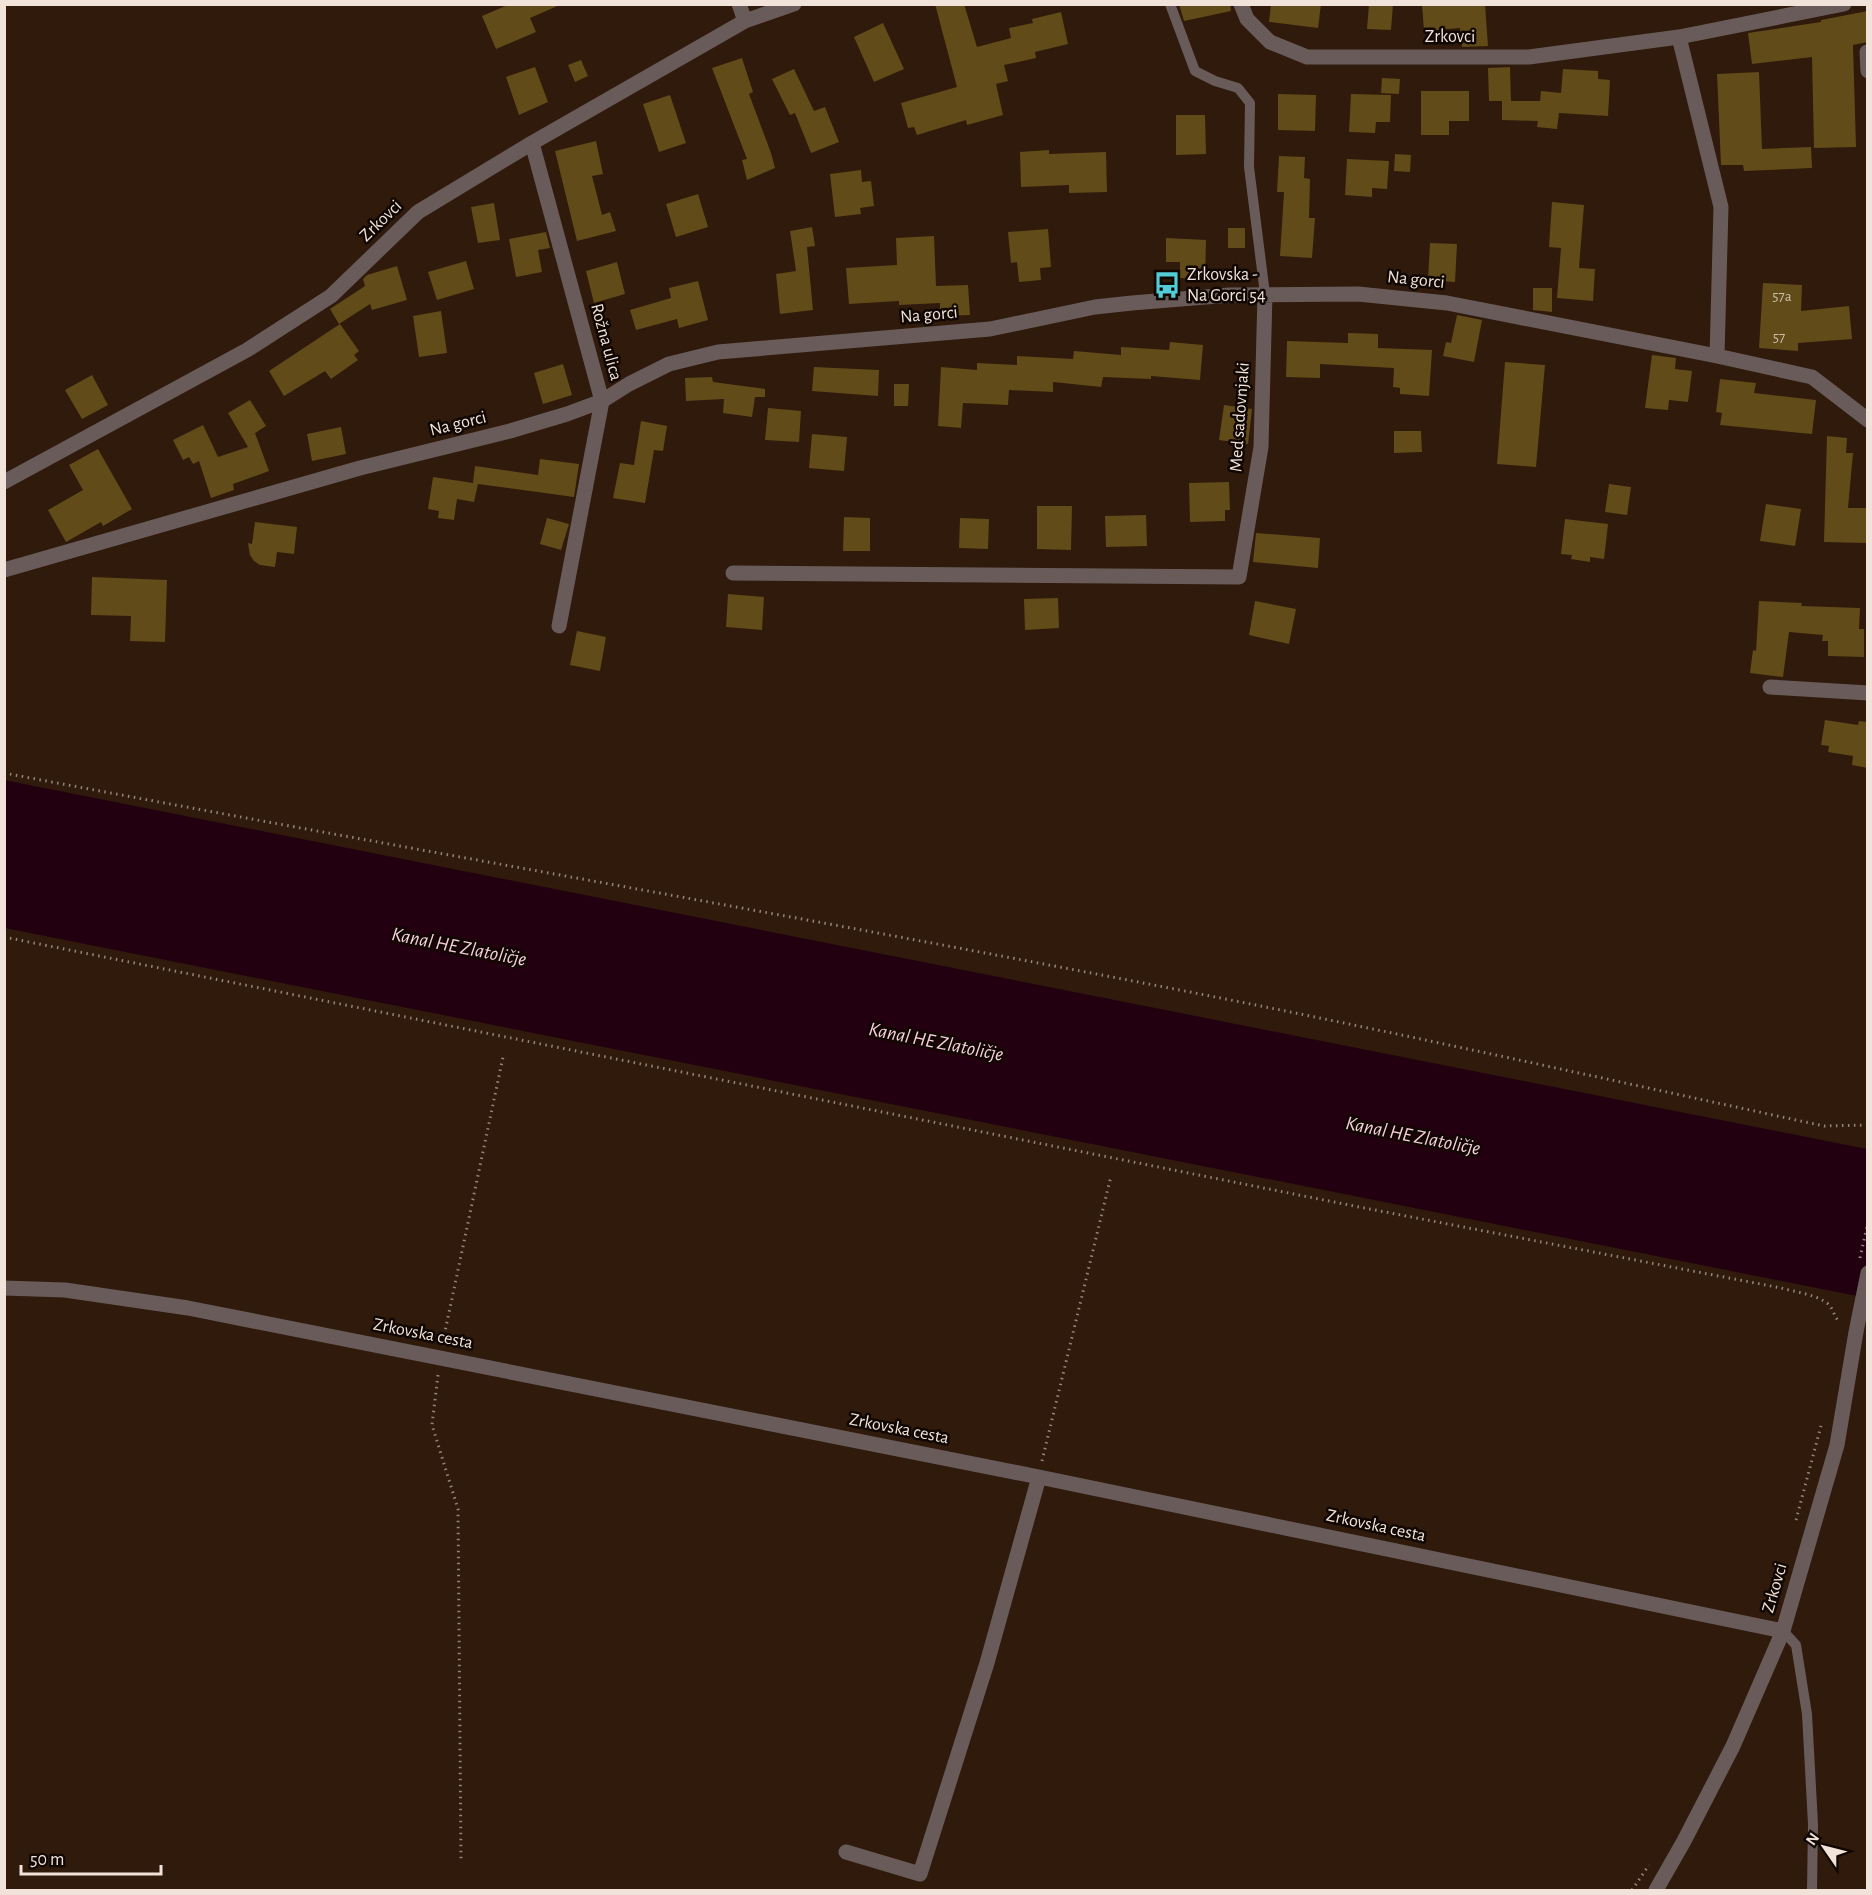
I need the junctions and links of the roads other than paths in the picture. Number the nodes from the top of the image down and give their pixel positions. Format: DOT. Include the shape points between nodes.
graph roads {
  1 [pos="739,4"];
  2 [pos="794,4"];
  3 [pos="1170,4"];
  4 [pos="1241,4"];
  5 [pos="1844,4"];
  6 [pos="745,21"];
  7 [pos="1679,37"];
  8 [pos="1867,52"];
  9 [pos="1868,71"];
  10 [pos="532,143"];
  11 [pos="1265,294"];
  12 [pos="1717,356"];
  13 [pos="602,401"];
  14 [pos="1868,420"];
  15 [pos="4,482"];
  16 [pos="4,570"];
  17 [pos="733,573"];
  18 [pos="559,626"];
  19 [pos="1770,687"];
  20 [pos="1868,693"];
  21 [pos="1868,1273"];
  22 [pos="4,1288"];
  23 [pos="1039,1477"];
  24 [pos="1783,1631"];
  25 [pos="846,1852"];
  26 [pos="1656,1890"];
  27 [pos="1812,1890"];
  1 -- 6 [label="street"];
  2 -- 6 [label="street, Zrkovci"];
  3 -- 11 [label="lane" via="1195,71 1238,88 1250,103 1249,167"];
  4 -- 7 [label="street, Zrkovci" via="1247,19 1270,42 1307,57 1529,57"];
  5 -- 7 [label="street, Zrkovci"];
  6 -- 10 [label="street, Zrkovci"];
  7 -- 12 [label="street" via="1720,207"];
  8 -- 9 [label="street"];
  10 -- 13 [label="street, Rožna ulica"];
  10 -- 15 [label="street, Zrkovci" via="418,212 331,296 247,350"];
  11 -- 12 [label="street, Na gorci" via="1358,294 1447,303"];
  11 -- 13 [label="street, Na gorci" via="1104,306 990,329 718,352 669,364"];
  11 -- 17 [label="street, Med sadovnjaki" via="1261,447 1239,577"];
  12 -- 14 [label="street, Na gorci" via="1812,377"];
  13 -- 16 [label="street, Na gorci" via="510,431 360,468"];
  13 -- 18 [label="street, Rožna ulica"];
  19 -- 20 [label="street"];
  21 -- 24 [label="street, Zrkovci" via="1837,1445"];
  22 -- 23 [label="street, Zrkovska cesta" via="64,1290 188,1308"];
  23 -- 24 [label="street, Zrkovska cesta"];
  23 -- 25 [label="street" via="987,1663 920,1874"];
  24 -- 26 [label="street, Zrkovci" via="1732,1746"];
  24 -- 27 [label="lane" via="1796,1645 1807,1714"];
}
